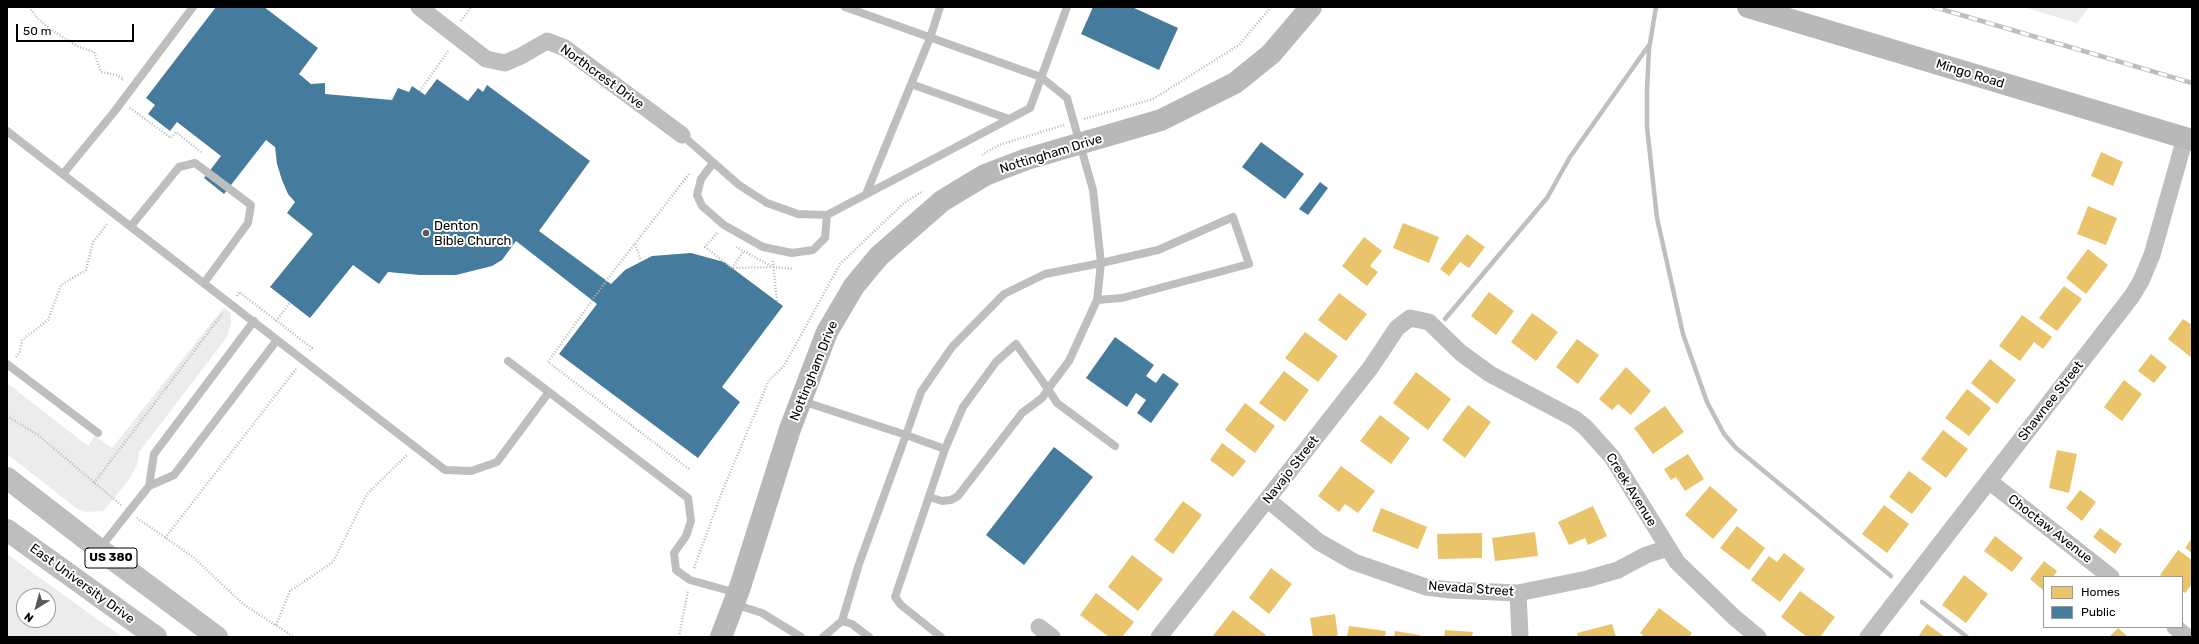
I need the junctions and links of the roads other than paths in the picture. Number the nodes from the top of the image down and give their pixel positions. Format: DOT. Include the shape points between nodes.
graph roads {
  1 [pos="193,7"];
  2 [pos="419,7"];
  3 [pos="845,7"];
  4 [pos="940,7"];
  5 [pos="1067,7"];
  6 [pos="1311,7"];
  7 [pos="1748,7"];
  8 [pos="930,38"];
  9 [pos="1041,77"];
  10 [pos="911,84"];
  11 [pos="1009,119"];
  12 [pos="7,131"];
  13 [pos="682,135"];
  14 [pos="2188,139"];
  15 [pos="1081,144"];
  16 [pos="714,163"];
  17 [pos="63,174"];
  18 [pos="866,194"];
  19 [pos="827,215"];
  20 [pos="131,226"];
  21 [pos="1101,263"];
  22 [pos="204,283"];
  23 [pos="1097,300"];
  24 [pos="254,322"];
  25 [pos="1429,322"];
  26 [pos="277,340"];
  27 [pos="508,361"];
  28 [pos="8,364"];
  29 [pos="1048,389"];
  30 [pos="549,392"];
  31 [pos="800,401"];
  32 [pos="98,433"];
  33 [pos="906,435"];
  34 [pos="1115,446"];
  35 [pos="945,448"];
  36 [pos="7,478"];
  37 [pos="1990,481"];
  38 [pos="149,486"];
  39 [pos="929,496"];
  40 [pos="1268,500"];
  41 [pos="7,530"];
  42 [pos="1668,548"];
  43 [pos="99,549"];
  44 [pos="2110,576"];
  45 [pos="1518,593"];
  46 [pos="736,598"];
  47 [pos="842,621"];
  48 [pos="2176,628"];
  49 [pos="156,637"];
  50 [pos="217,637"];
  51 [pos="722,637"];
  52 [pos="801,637"];
  53 [pos="823,637"];
  54 [pos="869,637"];
  55 [pos="941,637"];
  56 [pos="1159,637"];
  57 [pos="1520,637"];
  58 [pos="1758,637"];
  59 [pos="1868,637"];
  60 [pos="2187,637"];
  1 -- 17 [label="lane" via="114,112"];
  2 -- 13 [label="street, Northcrest Drive" via="486,59 505,63 547,41 565,48"];
  3 -- 8 [label="lane"];
  4 -- 8 [label="lane"];
  5 -- 9 [label="lane"];
  6 -- 15 [label="street, Nottingham Drive" via="1271,54 1235,84 1161,120"];
  7 -- 14 [label="street, Mingo Road"];
  8 -- 9 [label="lane"];
  8 -- 10 [label="lane"];
  9 -- 11 [label="lane" via="1030,108"];
  9 -- 15 [label="lane" via="1067,98"];
  10 -- 11 [label="lane"];
  10 -- 18 [label="lane"];
  11 -- 18 [label="lane"];
  12 -- 17 [label="lane"];
  13 -- 16 [label="lane"];
  14 -- 37 [label="street, Shawnee Street" via="2152,255 2141,281"];
  15 -- 21 [label="lane" via="1093,190"];
  15 -- 31 [label="street, Nottingham Drive" via="1027,159 985,175 942,201 879,256 854,286 827,332"];
  16 -- 19 [label="lane" via="738,185 767,204 798,214"];
  16 -- 19 [label="lane" via="701,179 697,195 702,206 724,225 763,247 792,253 813,250 825,238"];
  17 -- 20 [label="lane"];
  18 -- 19 [label="lane"];
  20 -- 22 [label="lane"];
  20 -- 22 [label="lane" via="179,167 195,163 251,205 248,223"];
  21 -- 23 [label="lane"];
  21 -- 23 [label="lane" via="1158,250 1233,217 1248,264 1122,298"];
  21 -- 33 [label="lane" via="1045,274 1004,294 952,346 921,392"];
  22 -- 24 [label="lane"];
  23 -- 29 [label="lane" via="1068,361"];
  24 -- 26 [label="lane"];
  24 -- 38 [label="lane" via="154,454"];
  25 -- 40 [label="street, Navajo Street" via="1410,318 1398,328"];
  25 -- 42 [label="street, Creek Avenue" via="1462,353 1490,374 1575,419 1585,427 1612,457"];
  26 -- 30 [label="lane" via="445,470 471,471 497,462"];
  26 -- 38 [label="lane" via="174,475"];
  27 -- 30 [label="lane"];
  28 -- 32 [label="lane"];
  29 -- 34 [label="lane" via="1056,403"];
  29 -- 35 [label="lane" via="1016,344 996,362 963,407"];
  29 -- 39 [label="lane" via="1042,398 1022,413 958,496 942,501"];
  30 -- 46 [label="lane" via="688,498 691,521 686,536 674,553 676,570 690,580"];
  31 -- 33 [label="lane"];
  31 -- 46 [label="street, Nottingham Drive"];
  33 -- 35 [label="lane"];
  33 -- 47 [label="lane" via="859,564"];
  35 -- 39 [label="lane"];
  36 -- 43 [label="main road, US 380"];
  37 -- 44 [label="street, Choctaw Avenue"];
  37 -- 59 [label="street, Shawnee Street"];
  38 -- 43 [label="lane"];
  39 -- 55 [label="lane" via="895,597 901,605"];
  40 -- 45 [label="street, Nevada Street" via="1319,542 1361,564 1426,587"];
  40 -- 56 [label="street, Navajo Street"];
  41 -- 49 [label="main road, East University Drive / US 380"];
  42 -- 45 [label="street, Nevada Street" via="1646,555 1618,570"];
  42 -- 58 [label="street, Creek Avenue" via="1677,562 1734,618"];
  43 -- 50 [label="main road, US 380"];
  45 -- 57 [label="street"];
  46 -- 51 [label="street, Nottingham Drive"];
  46 -- 52 [label="lane"];
  47 -- 53 [label="lane"];
  47 -- 54 [label="lane" via="852,624"];
  48 -- 60 [label="street"];
}
